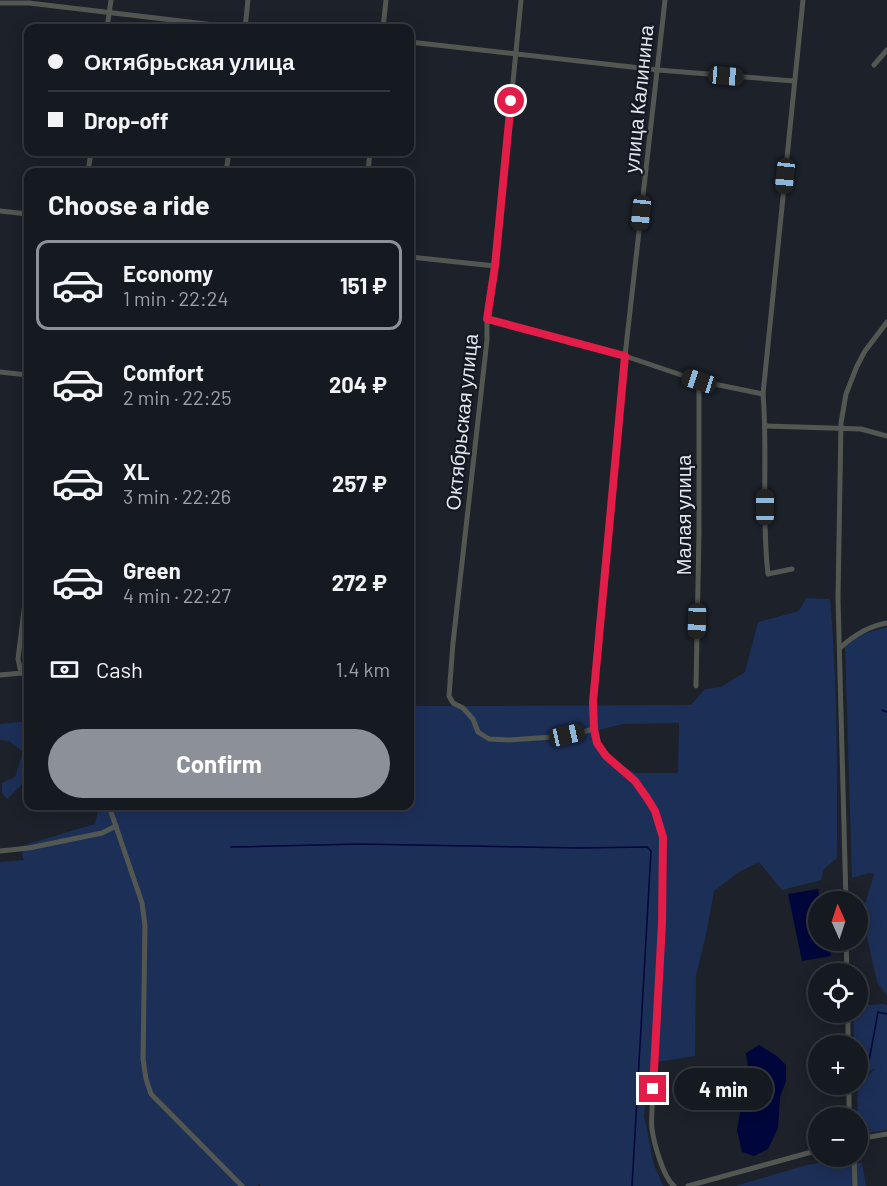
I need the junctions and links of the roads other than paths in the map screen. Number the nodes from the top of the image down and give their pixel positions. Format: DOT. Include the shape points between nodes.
graph roads {
  1 [pos="111,0"];
  2 [pos="248,0"];
  3 [pos="386,0"];
  4 [pos="521,0"];
  5 [pos="665,0"];
  6 [pos="803,0"];
  7 [pos="0,3"];
  8 [pos="109,11"];
  9 [pos="107,24"];
  10 [pos="209,24"];
  11 [pos="245,24"];
  12 [pos="383,24"];
  13 [pos="414,42"];
  14 [pos="887,50"];
  15 [pos="515,54"];
  16 [pos="874,65"];
  17 [pos="658,70"];
  18 [pos="794,81"];
  19 [pos="0,211"];
  20 [pos="24,214"];
  21 [pos="414,257"];
  22 [pos="495,266"];
  23 [pos="487,319"];
  24 [pos="887,322"];
  25 [pos="625,356"];
  26 [pos="0,372"];
  27 [pos="24,375"];
  28 [pos="699,381"];
  29 [pos="763,394"];
  30 [pos="766,426"];
  31 [pos="840,428"];
  32 [pos="887,436"];
  33 [pos="792,569"];
  34 [pos="24,610"];
  35 [pos="887,623"];
  36 [pos="840,648"];
  37 [pos="22,673"];
  38 [pos="0,675"];
  39 [pos="696,686"];
  40 [pos="594,729"];
  41 [pos="110,810"];
  42 [pos="116,826"];
  43 [pos="0,852"];
  44 [pos="846,891"];
  45 [pos="887,1134"];
  46 [pos="868,1137"];
  47 [pos="808,1153"];
  48 [pos="854,1167"];
  49 [pos="242,1186"];
  50 [pos="674,1186"];
  51 [pos="688,1186"];
  52 [pos="855,1186"];
  1 -- 8 [label="street"];
  2 -- 11 [label="street"];
  3 -- 12 [label="street"];
  4 -- 15 [label="street, Октябрьская улица"];
  5 -- 17 [label="street, улица Калинина"];
  6 -- 18 [label="street"];
  7 -- 8 [label="street"];
  8 -- 9 [label="street"];
  8 -- 10 [label="street"];
  13 -- 15 [label="street"];
  14 -- 16 [label="street"];
  15 -- 17 [label="street"];
  15 -- 22 [label="street, Октябрьская улица"];
  17 -- 18 [label="street"];
  17 -- 25 [label="street, улица Калинина"];
  18 -- 29 [label="street"];
  19 -- 20 [label="street"];
  21 -- 22 [label="street"];
  22 -- 23 [label="street, Октябрьская улица"];
  23 -- 25 [label="street"];
  23 -- 40 [label="street, Октябрьская улица" via="449,696 473,719 478,732 489,739 567,735"];
  24 -- 31 [label="street" via="857,366 846,394"];
  25 -- 28 [label="street"];
  25 -- 40 [label="street, улица Калинина" via="593,702"];
  26 -- 27 [label="street"];
  28 -- 29 [label="street"];
  28 -- 39 [label="street, Малая улица"];
  29 -- 30 [label="street"];
  30 -- 31 [label="street"];
  30 -- 33 [label="street" via="768,574"];
  31 -- 32 [label="street"];
  31 -- 36 [label="street"];
  34 -- 37 [label="street" via="18,659"];
  35 -- 36 [label="street" via="852,637"];
  36 -- 44 [label="street"];
  37 -- 38 [label="street"];
  40 -- 50 [label="street" via="606,756 635,781 647,798 663,837 652,1128 669,1182"];
  41 -- 42 [label="street"];
  42 -- 43 [label="street" via="102,833"];
  42 -- 49 [label="street" via="142,903 143,1059 151,1094"];
  45 -- 46 [label="street"];
  47 -- 51 [label="street"];
  48 -- 52 [label="street"];
}
